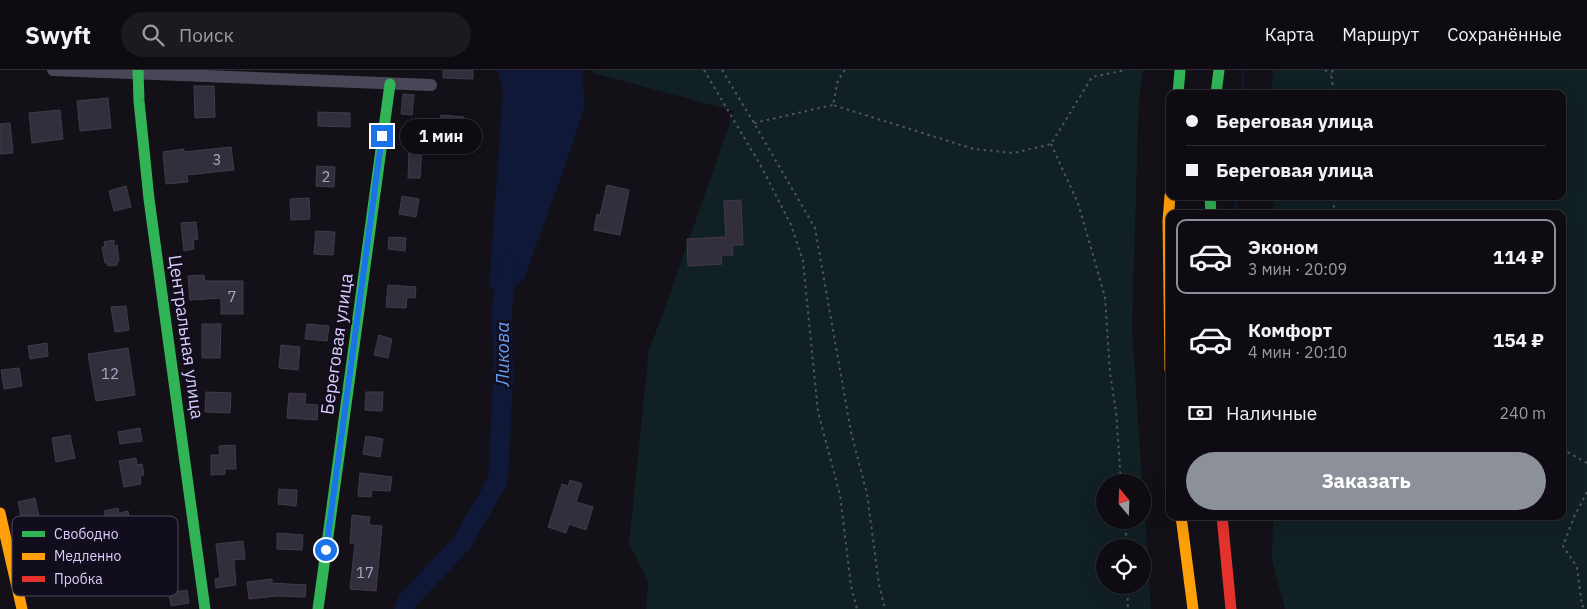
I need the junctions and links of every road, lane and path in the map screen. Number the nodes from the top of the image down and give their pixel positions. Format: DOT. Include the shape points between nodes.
graph roads {
  1 [pos="52,70"];
  2 [pos="704,70"];
  3 [pos="722,70"];
  4 [pos="845,70"];
  5 [pos="1126,70"];
  6 [pos="1180,70"];
  7 [pos="1219,70"];
  8 [pos="1325,70"];
  9 [pos="1332,70"];
  10 [pos="138,72"];
  11 [pos="1332,74"];
  12 [pos="390,84"];
  13 [pos="430,85"];
  14 [pos="1178,90"];
  15 [pos="1216,90"];
  16 [pos="1334,90"];
  17 [pos="833,106"];
  18 [pos="754,123"];
  19 [pos="1051,144"];
  20 [pos="1566,450"];
  21 [pos="1587,463"];
  22 [pos="1120,474"];
  23 [pos="1587,492"];
  24 [pos="0,513"];
  25 [pos="1182,520"];
  26 [pos="1222,520"];
  27 [pos="12,565"];
  28 [pos="1127,594"];
  29 [pos="19,596"];
  30 [pos="1587,607"];
  31 [pos="22,609"];
  32 [pos="205,609"];
  33 [pos="318,609"];
  34 [pos="857,609"];
  35 [pos="885,609"];
  36 [pos="1128,609"];
  37 [pos="1193,609"];
  38 [pos="1231,609"];
  1 -- 10 [label="street"];
  2 -- 34 [label="path" via="761,166 791,225 803,261 818,412 840,495 851,586"];
  3 -- 18 [label="path"];
  4 -- 17 [label="path" via="838,80"];
  5 -- 19 [label="path" via="1092,77"];
  6 -- 14 [label="main road"];
  7 -- 15 [label="main road"];
  8 -- 11 [label="path"];
  9 -- 11 [label="path"];
  10 -- 12 [label="street"];
  10 -- 32 [label="main road, Центральная улица" via="149,199"];
  11 -- 16 [label="path"];
  12 -- 13 [label="street"];
  12 -- 33 [label="main road, Береговая улица"];
  17 -- 18 [label="path"];
  17 -- 19 [label="path" via="974,149 1014,153"];
  18 -- 35 [label="path" via="815,228 851,432 868,494"];
  19 -- 22 [label="path" via="1078,203 1105,297"];
  20 -- 21 [label="path"];
  23 -- 30 [label="path" via="1563,546 1577,567 1582,606"];
  24 -- 27 [label="main road"];
  25 -- 37 [label="main road"];
  26 -- 38 [label="main road"];
  28 -- 36 [label="path"];
  29 -- 31 [label="main road"];
}
